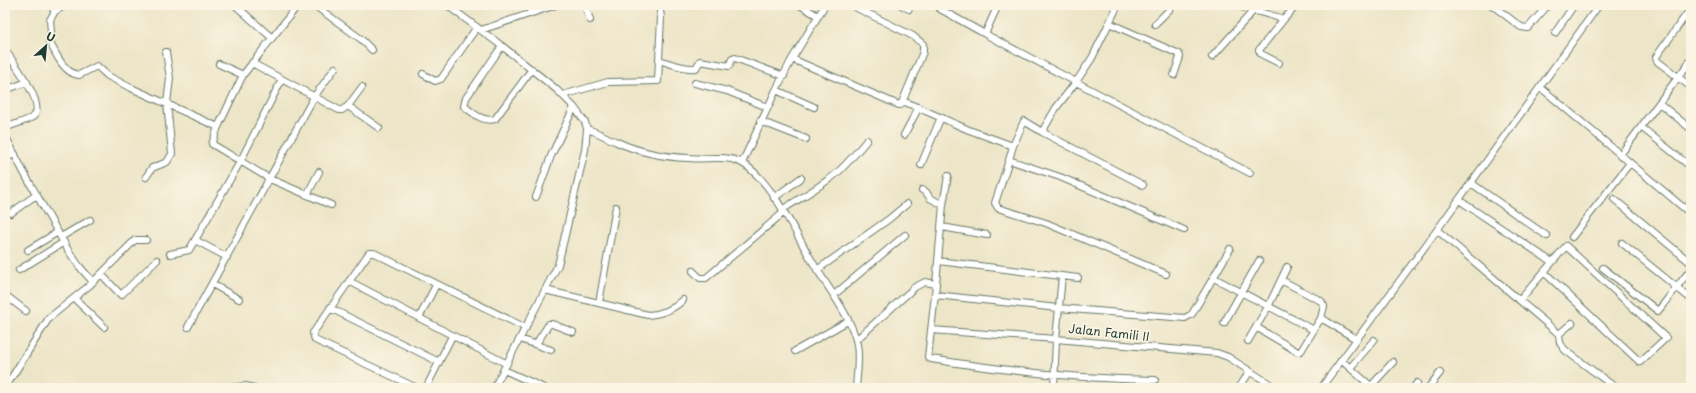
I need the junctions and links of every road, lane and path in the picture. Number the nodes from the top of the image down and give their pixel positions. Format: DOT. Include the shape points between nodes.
graph roads {
  1 [pos="50,5"];
  2 [pos="67,5"];
  3 [pos="235,5"];
  4 [pos="298,5"];
  5 [pos="314,5"];
  6 [pos="447,5"];
  7 [pos="531,5"];
  8 [pos="556,5"];
  9 [pos="585,5"];
  10 [pos="660,5"];
  11 [pos="800,5"];
  12 [pos="825,5"];
  13 [pos="851,5"];
  14 [pos="867,5"];
  15 [pos="901,5"];
  16 [pos="998,5"];
  17 [pos="1174,5"];
  18 [pos="1235,5"];
  19 [pos="1296,5"];
  20 [pos="1492,5"];
  21 [pos="1548,5"];
  22 [pos="1574,5"];
  23 [pos="1599,5"];
  24 [pos="1115,6"];
  25 [pos="1691,8"];
  26 [pos="909,9"];
  27 [pos="940,9"];
  28 [pos="1254,10"];
  29 [pos="864,11"];
  30 [pos="54,12"];
  31 [pos="530,14"];
  32 [pos="818,16"];
  33 [pos="1284,19"];
  34 [pos="590,20"];
  35 [pos="1109,24"];
  36 [pos="1155,24"];
  37 [pos="479,28"];
  38 [pos="1555,33"];
  39 [pos="985,34"];
  40 [pos="272,38"];
  41 [pos="502,46"];
  42 [pos="5,50"];
  43 [pos="372,50"];
  44 [pos="166,52"];
  45 [pos="1212,57"];
  46 [pos="792,59"];
  47 [pos="659,60"];
  48 [pos="1691,60"];
  49 [pos="252,63"];
  50 [pos="1280,63"];
  51 [pos="219,64"];
  52 [pos="335,68"];
  53 [pos="532,69"];
  54 [pos="423,74"];
  55 [pos="243,75"];
  56 [pos="1174,75"];
  57 [pos="784,76"];
  58 [pos="1679,77"];
  59 [pos="282,80"];
  60 [pos="27,82"];
  61 [pos="1076,82"];
  62 [pos="695,83"];
  63 [pos="362,86"];
  64 [pos="1540,87"];
  65 [pos="1691,87"];
  66 [pos="5,90"];
  67 [pos="776,90"];
  68 [pos="563,95"];
  69 [pos="314,97"];
  70 [pos="903,101"];
  71 [pos="1659,103"];
  72 [pos="167,104"];
  73 [pos="348,106"];
  74 [pos="574,107"];
  75 [pos="767,107"];
  76 [pos="919,107"];
  77 [pos="814,108"];
  78 [pos="941,117"];
  79 [pos="760,121"];
  80 [pos="218,127"];
  81 [pos="1641,127"];
  82 [pos="5,128"];
  83 [pos="379,128"];
  84 [pos="587,129"];
  85 [pos="1691,129"];
  86 [pos="1042,132"];
  87 [pos="5,135"];
  88 [pos="904,135"];
  89 [pos="806,140"];
  90 [pos="866,140"];
  91 [pos="1013,146"];
  92 [pos="15,154"];
  93 [pos="1620,155"];
  94 [pos="5,158"];
  95 [pos="1009,160"];
  96 [pos="240,162"];
  97 [pos="742,163"];
  98 [pos="1630,163"];
  99 [pos="922,166"];
  100 [pos="1691,167"];
  101 [pos="319,172"];
  102 [pos="1250,173"];
  103 [pos="948,176"];
  104 [pos="146,177"];
  105 [pos="801,178"];
  106 [pos="270,179"];
  107 [pos="1471,183"];
  108 [pos="1143,185"];
  109 [pos="922,190"];
  110 [pos="36,195"];
  111 [pos="307,195"];
  112 [pos="536,197"];
  113 [pos="774,198"];
  114 [pos="1614,199"];
  115 [pos="1459,200"];
  116 [pos="1691,202"];
  117 [pos="906,204"];
  118 [pos="331,205"];
  119 [pos="943,205"];
  120 [pos="616,207"];
  121 [pos="1685,209"];
  122 [pos="782,212"];
  123 [pos="11,213"];
  124 [pos="1691,214"];
  125 [pos="90,220"];
  126 [pos="942,227"];
  127 [pos="1184,230"];
  128 [pos="1437,230"];
  129 [pos="987,234"];
  130 [pos="905,235"];
  131 [pos="1547,236"];
  132 [pos="61,237"];
  133 [pos="1572,237"];
  134 [pos="146,240"];
  135 [pos="196,240"];
  136 [pos="1622,243"];
  137 [pos="1230,249"];
  138 [pos="28,250"];
  139 [pos="170,254"];
  140 [pos="227,257"];
  141 [pos="157,260"];
  142 [pos="938,261"];
  143 [pos="1259,261"];
  144 [pos="1552,262"];
  145 [pos="1691,263"];
  146 [pos="1287,267"];
  147 [pos="1603,268"];
  148 [pos="1691,268"];
  149 [pos="19,270"];
  150 [pos="817,270"];
  151 [pos="693,271"];
  152 [pos="1544,272"];
  153 [pos="101,274"];
  154 [pos="1166,274"];
  155 [pos="1062,276"];
  156 [pos="1078,278"];
  157 [pos="1214,278"];
  158 [pos="1282,280"];
  159 [pos="348,281"];
  160 [pos="93,282"];
  161 [pos="212,284"];
  162 [pos="436,284"];
  163 [pos="936,284"];
  164 [pos="1676,288"];
  165 [pos="545,290"];
  166 [pos="1242,292"];
  167 [pos="5,295"];
  168 [pos="834,295"];
  169 [pos="935,295"];
  170 [pos="74,298"];
  171 [pos="239,299"];
  172 [pos="1691,299"];
  173 [pos="683,300"];
  174 [pos="1520,300"];
  175 [pos="599,303"];
  176 [pos="1269,305"];
  177 [pos="330,308"];
  178 [pos="1058,308"];
  179 [pos="26,311"];
  180 [pos="419,318"];
  181 [pos="1321,318"];
  182 [pos="848,320"];
  183 [pos="1224,323"];
  184 [pos="1572,323"];
  185 [pos="104,327"];
  186 [pos="188,327"];
  187 [pos="1256,327"];
  188 [pos="526,328"];
  189 [pos="931,330"];
  190 [pos="1314,330"];
  191 [pos="573,332"];
  192 [pos="1559,334"];
  193 [pos="452,336"];
  194 [pos="520,338"];
  195 [pos="1056,339"];
  196 [pos="1356,339"];
  197 [pos="856,340"];
  198 [pos="1374,340"];
  199 [pos="1248,341"];
  200 [pos="536,344"];
  201 [pos="552,350"];
  202 [pos="795,351"];
  203 [pos="1341,360"];
  204 [pos="439,362"];
  205 [pos="1392,362"];
  206 [pos="505,367"];
  207 [pos="1350,368"];
  208 [pos="1250,371"];
  209 [pos="1440,373"];
  210 [pos="1055,374"];
  211 [pos="1155,380"];
  212 [pos="1417,383"];
  213 [pos="1372,387"];
  214 [pos="5,388"];
  215 [pos="231,388"];
  216 [pos="255,388"];
  217 [pos="417,388"];
  218 [pos="426,388"];
  219 [pos="494,388"];
  220 [pos="544,388"];
  221 [pos="856,388"];
  222 [pos="1054,388"];
  223 [pos="1239,388"];
  224 [pos="1276,388"];
  225 [pos="1321,388"];
  226 [pos="1413,388"];
  227 [pos="1428,388"];
  228 [pos="1616,388"];
  1 -- 30 [label="street"];
  2 -- 30 [label="street"];
  3 -- 40 [label="street"];
  4 -- 40 [label="street"];
  5 -- 43 [label="street"];
  6 -- 37 [label="street"];
  7 -- 31 [label="street"];
  8 -- 31 [label="street"];
  9 -- 34 [label="street"];
  10 -- 47 [label="street"];
  11 -- 32 [label="street"];
  12 -- 32 [label="street"];
  13 -- 29 [label="street"];
  14 -- 29 [label="street"];
  15 -- 26 [label="street"];
  16 -- 39 [label="street"];
  17 -- 36 [label="street"];
  18 -- 28 [label="street"];
  19 -- 33 [label="street"];
  20 -- 21 [label="street" via="1521,27 1528,28"];
  22 -- 38 [label="street"];
  23 -- 64 [label="street"];
  24 -- 35 [label="street"];
  25 -- 58 [label="street" via="1656,56 1657,61"];
  27 -- 39 [label="street"];
  28 -- 33 [label="street"];
  28 -- 45 [label="street"];
  29 -- 70 [label="street" via="913,36 923,44 923,52"];
  30 -- 72 [label="street" via="50,20 52,32 48,41 70,72 79,75 97,66 108,76"];
  31 -- 37 [label="street"];
  32 -- 46 [label="street"];
  33 -- 50 [label="street" via="1259,50 1260,54"];
  35 -- 56 [label="street" via="1179,54"];
  35 -- 61 [label="street" via="1092,58"];
  37 -- 41 [label="street"];
  37 -- 54 [label="street" via="441,79 435,81"];
  39 -- 61 [label="street"];
  40 -- 49 [label="street"];
  41 -- 53 [label="street"];
  41 -- 53 [label="street" via="466,98 464,106 487,121 494,119"];
  42 -- 60 [label="street"];
  44 -- 72 [label="street" via="170,78"];
  46 -- 57 [label="street"];
  46 -- 70 [label="street" via="899,105"];
  47 -- 57 [label="street" via="693,69 700,61 729,66 735,58"];
  47 -- 68 [label="street" via="659,79 656,82 608,82"];
  48 -- 58 [label="street"];
  49 -- 55 [label="street"];
  49 -- 59 [label="street"];
  51 -- 55 [label="street"];
  52 -- 69 [label="street"];
  53 -- 68 [label="street"];
  55 -- 80 [label="street"];
  57 -- 67 [label="street"];
  58 -- 65 [label="street"];
  58 -- 71 [label="street"];
  59 -- 69 [label="street"];
  59 -- 96 [label="street"];
  60 -- 66 [label="street"];
  60 -- 82 [label="street" via="36,105 36,114"];
  61 -- 86 [label="street"];
  61 -- 102 [label="street"];
  62 -- 75 [label="street" via="727,91"];
  63 -- 73 [label="street"];
  64 -- 93 [label="street"];
  64 -- 107 [label="street"];
  67 -- 75 [label="street"];
  67 -- 77 [label="street"];
  68 -- 74 [label="street"];
  69 -- 73 [label="street" via="340,110"];
  69 -- 106 [label="street"];
  70 -- 76 [label="street"];
  71 -- 81 [label="street"];
  71 -- 85 [label="street"];
  72 -- 80 [label="street"];
  72 -- 104 [label="street" via="172,154 166,162 152,168"];
  73 -- 83 [label="street"];
  74 -- 84 [label="street"];
  74 -- 112 [label="street" via="551,156"];
  75 -- 79 [label="street"];
  76 -- 78 [label="street"];
  76 -- 88 [label="street"];
  78 -- 91 [label="street"];
  78 -- 99 [label="street"];
  79 -- 89 [label="street"];
  79 -- 97 [label="street"];
  80 -- 96 [label="street" via="212,144"];
  81 -- 93 [label="street"];
  81 -- 100 [label="street"];
  84 -- 97 [label="street" via="652,153"];
  84 -- 165 [label="street" via="558,265"];
  86 -- 91 [label="street" via="1024,121"];
  86 -- 108 [label="street"];
  87 -- 92 [label="street"];
  90 -- 122 [label="street" via="835,174"];
  91 -- 95 [label="street"];
  92 -- 94 [label="street"];
  92 -- 110 [label="street"];
  93 -- 98 [label="street"];
  95 -- 127 [label="street" via="1060,177"];
  95 -- 154 [label="street" via="995,203 998,208 1046,223"];
  96 -- 106 [label="street"];
  96 -- 135 [label="street"];
  97 -- 113 [label="street" via="760,179"];
  98 -- 121 [label="street"];
  98 -- 133 [label="street"];
  101 -- 111 [label="street"];
  103 -- 119 [label="street"];
  105 -- 113 [label="street"];
  106 -- 111 [label="street"];
  106 -- 140 [label="street"];
  107 -- 115 [label="street"];
  107 -- 131 [label="street"];
  109 -- 119 [label="street"];
  110 -- 123 [label="street"];
  110 -- 132 [label="street"];
  111 -- 118 [label="street"];
  113 -- 122 [label="street"];
  114 -- 145 [label="street"];
  115 -- 128 [label="street"];
  115 -- 144 [label="street"];
  116 -- 121 [label="street"];
  117 -- 150 [label="street"];
  119 -- 126 [label="street"];
  120 -- 175 [label="street"];
  121 -- 124 [label="street"];
  122 -- 150 [label="street"];
  122 -- 151 [label="street" via="706,278 700,278"];
  125 -- 132 [label="street"];
  126 -- 129 [label="street"];
  126 -- 142 [label="street"];
  128 -- 174 [label="street"];
  128 -- 196 [label="street"];
  130 -- 168 [label="street"];
  132 -- 138 [label="street"];
  132 -- 149 [label="street"];
  132 -- 160 [label="street" via="79,266"];
  134 -- 153 [label="street" via="135,240"];
  135 -- 139 [label="street" via="189,250"];
  135 -- 140 [label="street"];
  136 -- 164 [label="street"];
  137 -- 157 [label="street"];
  140 -- 161 [label="street"];
  141 -- 153 [label="street" via="121,295"];
  142 -- 155 [label="street"];
  142 -- 163 [label="street"];
  143 -- 166 [label="street"];
  144 -- 152 [label="street"];
  144 -- 152 [label="street" via="1566,246 1666,338 1640,362"];
  146 -- 158 [label="street"];
  147 -- 164 [label="street" via="1658,311"];
  148 -- 164 [label="street"];
  150 -- 168 [label="street"];
  152 -- 174 [label="street"];
  153 -- 160 [label="street"];
  155 -- 156 [label="street"];
  155 -- 178 [label="street"];
  157 -- 166 [label="street"];
  157 -- 178 [label="street" via="1192,314 1185,318"];
  158 -- 176 [label="street"];
  158 -- 181 [label="street" via="1321,301 1324,306"];
  159 -- 162 [label="street" via="368,254 372,253"];
  159 -- 177 [label="street"];
  159 -- 180 [label="street"];
  160 -- 170 [label="street"];
  161 -- 171 [label="street"];
  161 -- 186 [label="street"];
  162 -- 180 [label="street"];
  162 -- 188 [label="street"];
  163 -- 169 [label="street"];
  163 -- 197 [label="street" via="925,282 914,287"];
  164 -- 172 [label="street"];
  165 -- 175 [label="street"];
  165 -- 188 [label="street"];
  166 -- 176 [label="street"];
  166 -- 183 [label="street"];
  167 -- 179 [label="street"];
  168 -- 182 [label="street"];
  169 -- 178 [label="street"];
  169 -- 189 [label="street"];
  170 -- 185 [label="street"];
  170 -- 214 [label="street" via="49,318"];
  173 -- 175 [label="street" via="668,310 648,315"];
  174 -- 192 [label="street"];
  176 -- 187 [label="street"];
  176 -- 190 [label="street"];
  177 -- 204 [label="street"];
  177 -- 217 [label="street" via="313,333 315,340"];
  178 -- 195 [label="street"];
  180 -- 193 [label="street"];
  181 -- 190 [label="street"];
  181 -- 196 [label="street"];
  182 -- 197 [label="street"];
  182 -- 202 [label="street"];
  184 -- 192 [label="street"];
  187 -- 190 [label="street" via="1298,352"];
  187 -- 199 [label="street"];
  188 -- 194 [label="street"];
  189 -- 195 [label="street, Jalan Famili II"];
  189 -- 210 [label="street" via="928,357 931,359"];
  191 -- 200 [label="street" via="549,324"];
  192 -- 228 [label="street" via="1560,343 1565,350"];
  193 -- 204 [label="street"];
  193 -- 206 [label="street"];
  194 -- 200 [label="street"];
  194 -- 206 [label="street"];
  195 -- 208 [label="street, Jalan Famili II" via="1217,353"];
  195 -- 210 [label="street"];
  196 -- 203 [label="street"];
  197 -- 221 [label="street"];
  198 -- 207 [label="street"];
  200 -- 201 [label="street"];
  203 -- 207 [label="street"];
  203 -- 225 [label="street"];
  204 -- 218 [label="street"];
  205 -- 213 [label="street"];
  206 -- 219 [label="street"];
  206 -- 220 [label="street"];
  207 -- 213 [label="street"];
  208 -- 223 [label="street"];
  208 -- 224 [label="street, Jalan Famili II"];
  209 -- 227 [label="street"];
  210 -- 211 [label="street"];
  210 -- 222 [label="street"];
  212 -- 226 [label="street"];
  215 -- 216 [label="street"];
}
